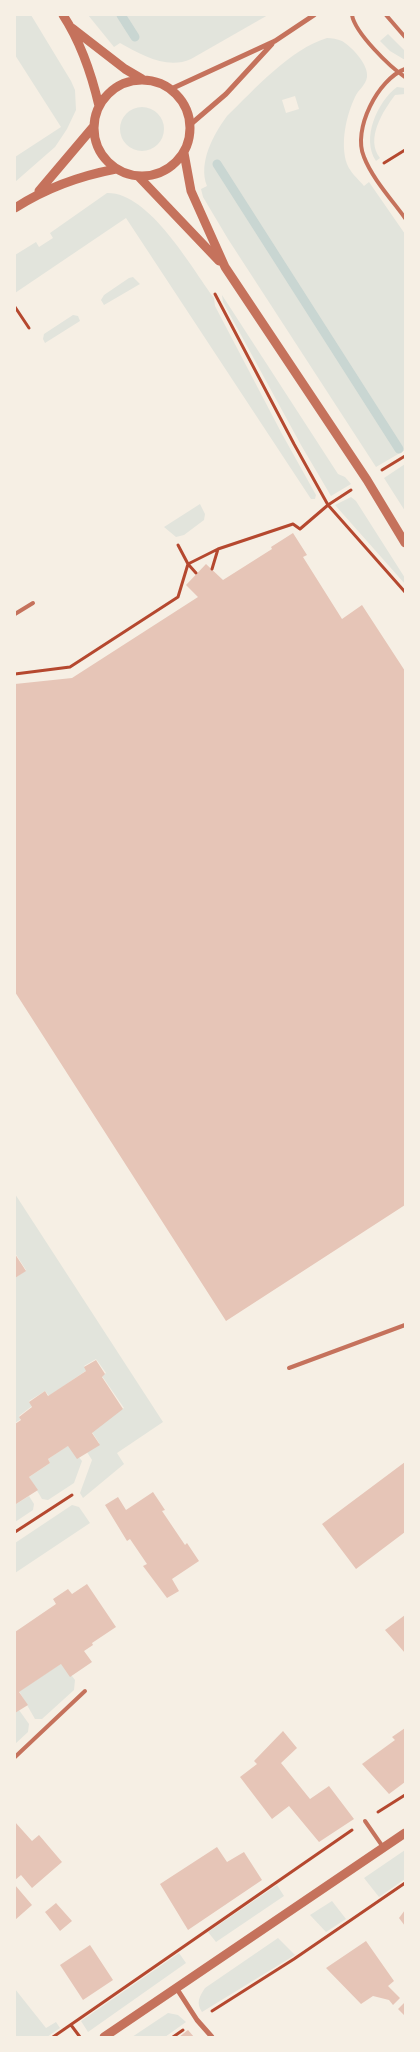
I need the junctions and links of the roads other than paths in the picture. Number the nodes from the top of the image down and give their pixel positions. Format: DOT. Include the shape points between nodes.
graph roads {
  1 [pos="64,15"];
  2 [pos="314,15"];
  3 [pos="352,15"];
  4 [pos="386,15"];
  5 [pos="72,28"];
  6 [pos="405,36"];
  7 [pos="275,41"];
  8 [pos="405,69"];
  9 [pos="398,72"];
  10 [pos="405,77"];
  11 [pos="142,80"];
  12 [pos="171,89"];
  13 [pos="99,106"];
  14 [pos="191,124"];
  15 [pos="94,126"];
  16 [pos="184,153"];
  17 [pos="116,169"];
  18 [pos="138,176"];
  19 [pos="38,193"];
  20 [pos="15,208"];
  21 [pos="405,218"];
  22 [pos="225,267"];
  23 [pos="405,543"];
  24 [pos="33,603"];
  25 [pos="15,614"];
  26 [pos="405,1325"];
  27 [pos="289,1368"];
  28 [pos="84,1691"];
  29 [pos="15,1757"];
  30 [pos="365,1820"];
  31 [pos="405,1833"];
  32 [pos="383,1847"];
  33 [pos="177,1989"];
  34 [pos="104,2037"];
  35 [pos="212,2037"];
  1 -- 5 [label="street"];
  2 -- 7 [label="street"];
  3 -- 9 [label="lane" via="353,22"];
  4 -- 6 [label="lane"];
  5 -- 11 [label="street"];
  5 -- 13 [label="street"];
  7 -- 12 [label="street"];
  7 -- 14 [label="street" via="226,94"];
  8 -- 9 [label="lane"];
  9 -- 10 [label="lane"];
  9 -- 21 [label="lane" via="372,102 364,124 362,146 364,158"];
  11 -- 12 [label="street" via="154,81"];
  11 -- 13 [label="street" via="122,83"];
  12 -- 14 [label="street" via="184,105"];
  13 -- 15 [label="street"];
  14 -- 16 [label="street"];
  15 -- 17 [label="street" via="98,147 105,160"];
  15 -- 19 [label="street"];
  16 -- 18 [label="street" via="165,170"];
  16 -- 22 [label="street" via="191,191"];
  17 -- 18 [label="street"];
  17 -- 19 [label="street" via="87,174"];
  18 -- 22 [label="street"];
  19 -- 20 [label="street"];
  22 -- 23 [label="street" via="367,480"];
  24 -- 25 [label="lane"];
  26 -- 27 [label="lane"];
  28 -- 29 [label="lane"];
  30 -- 32 [label="lane"];
  31 -- 32 [label="street"];
  32 -- 33 [label="street"];
  33 -- 34 [label="street"];
  33 -- 35 [label="street"];
}
